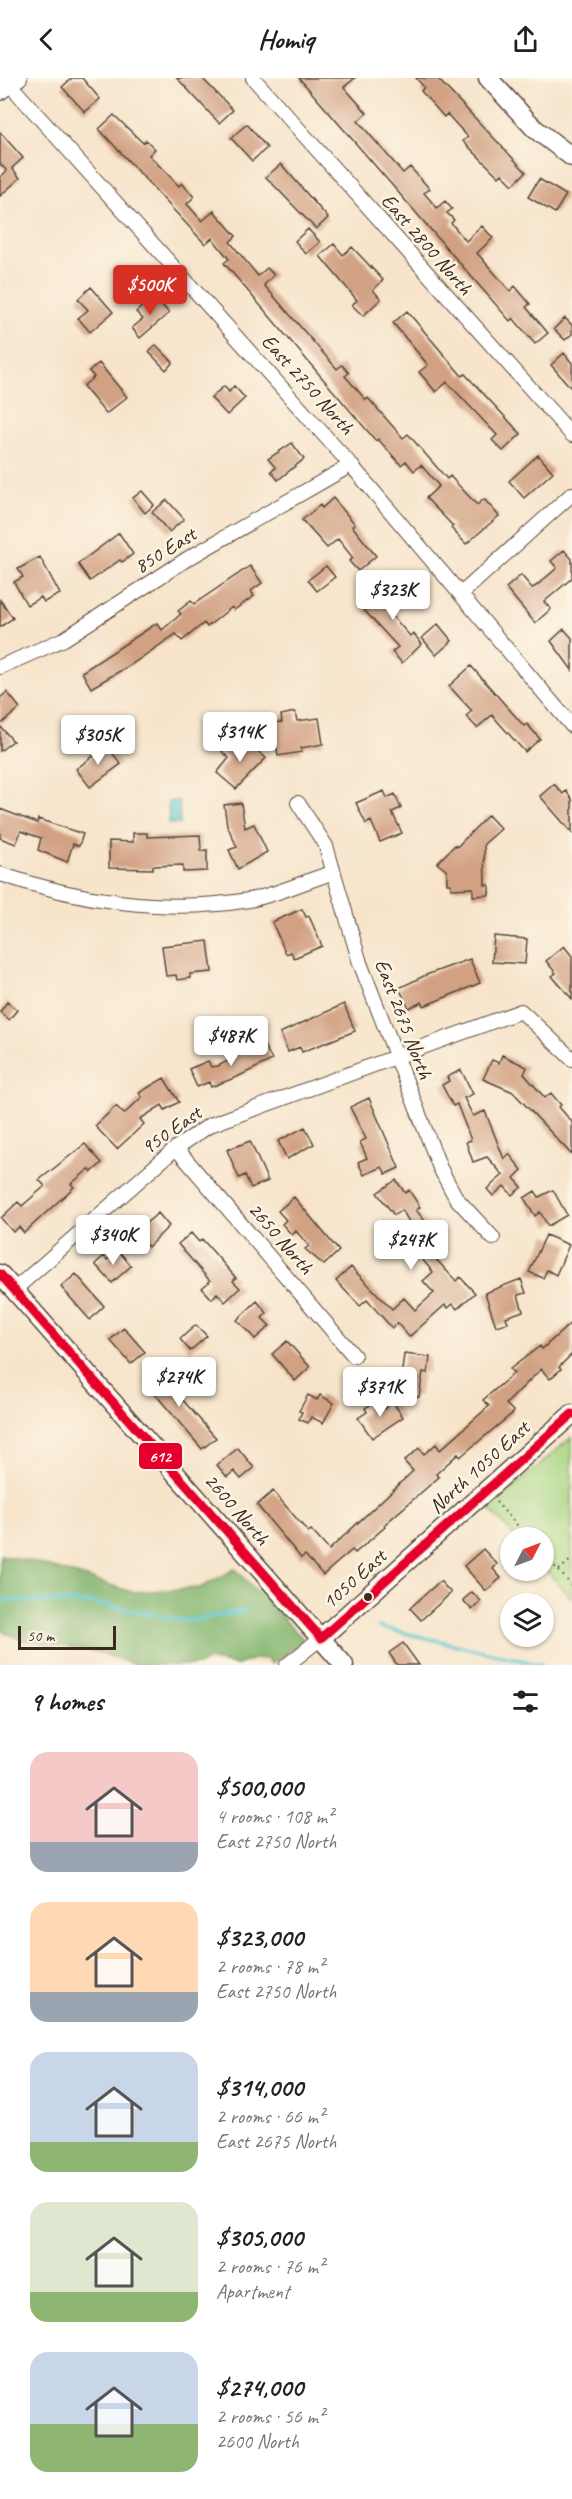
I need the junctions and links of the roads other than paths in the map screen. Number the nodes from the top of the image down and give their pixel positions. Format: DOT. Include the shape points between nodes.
graph roads {
  1 [pos="253,78"];
  2 [pos="488,78"];
  3 [pos="9,84"];
  4 [pos="572,157"];
  5 [pos="572,435"];
  6 [pos="351,465"];
  7 [pos="572,494"];
  8 [pos="461,594"];
  9 [pos="0,667"];
  10 [pos="572,726"];
  11 [pos="298,803"];
  12 [pos="332,873"];
  13 [pos="0,874"];
  14 [pos="396,1059"];
  15 [pos="572,1059"];
  16 [pos="176,1148"];
  17 [pos="492,1238"];
  18 [pos="0,1275"];
  19 [pos="14,1290"];
  20 [pos="354,1356"];
  21 [pos="572,1414"];
  22 [pos="416,1553"];
  23 [pos="321,1638"];
  24 [pos="287,1665"];
  25 [pos="344,1665"];
  1 -- 5 [label="street, East 2800 North"];
  2 -- 4 [label="main road" via="535,129"];
  3 -- 6 [label="street, East 2750 North"];
  6 -- 8 [label="street, East 2750 North"];
  6 -- 9 [label="street, 850 East" via="187,560 64,639"];
  7 -- 8 [label="street"];
  8 -- 10 [label="street, East 2750 North"];
  11 -- 12 [label="street, East 2675 North" via="326,846"];
  12 -- 13 [label="street" via="250,900 154,907 44,889"];
  12 -- 14 [label="street, East 2675 North"];
  14 -- 15 [label="street, 950 East" via="521,1011"];
  14 -- 16 [label="street, 950 East" via="210,1125"];
  14 -- 17 [label="street, East 2675 North" via="445,1178 456,1198"];
  16 -- 19 [label="street, 950 East"];
  16 -- 20 [label="street, 2650 North"];
  18 -- 19 [label="main road, 2600 North"];
  19 -- 23 [label="main road, 2600 North"];
  21 -- 22 [label="main road, North 1050 East"];
  22 -- 23 [label="main road, 1050 East"];
  23 -- 24 [label="street"];
  23 -- 25 [label="main road, 2600 North"];
}
